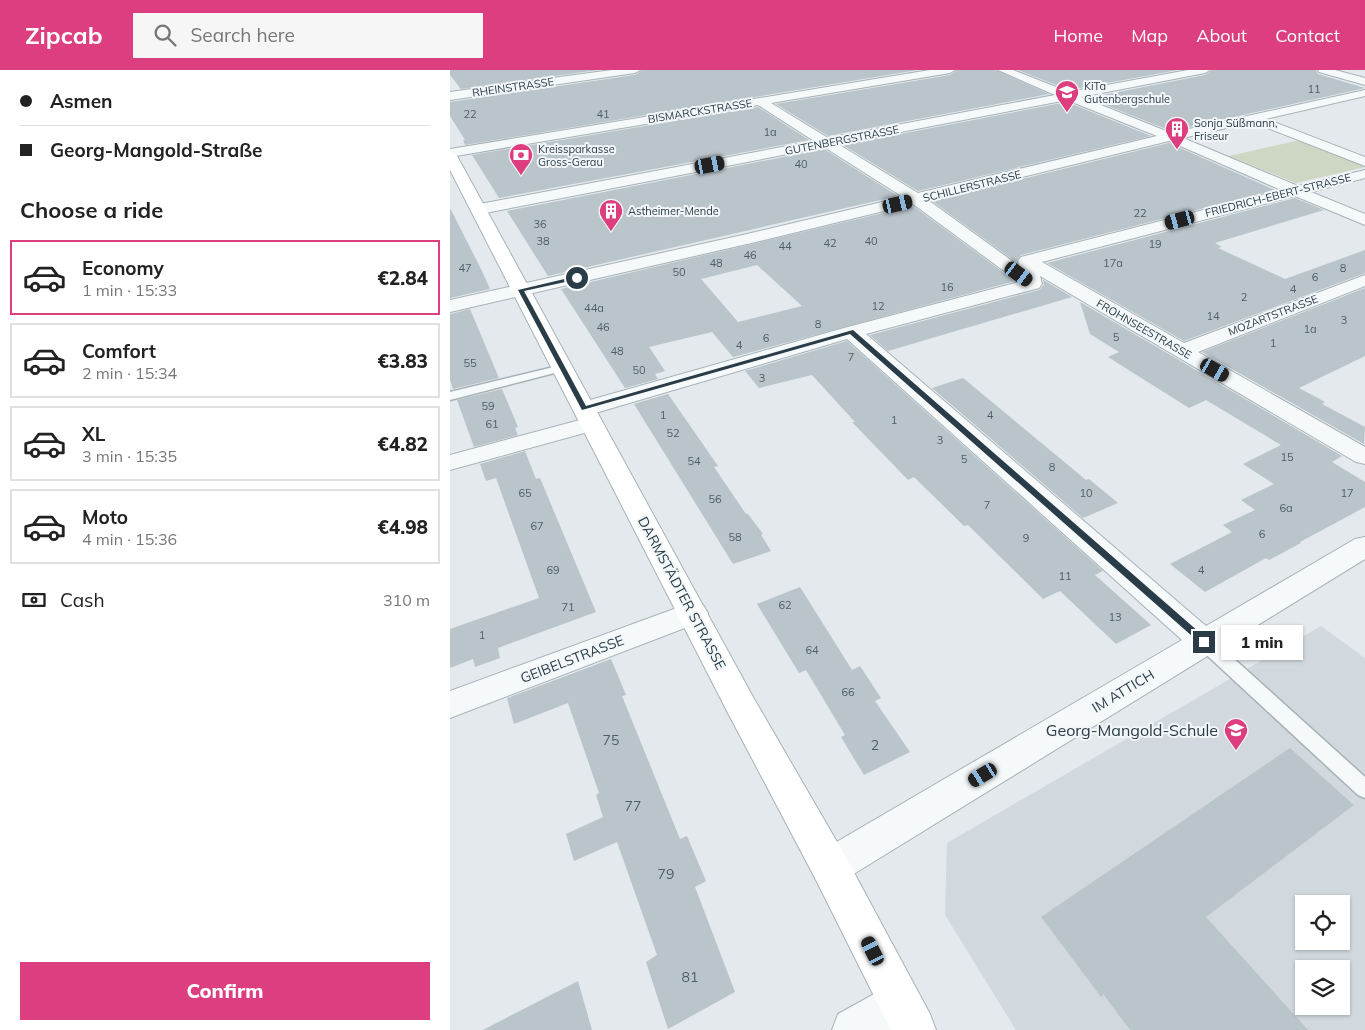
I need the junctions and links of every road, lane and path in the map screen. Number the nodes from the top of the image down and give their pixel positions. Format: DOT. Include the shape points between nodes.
graph roads {
  1 [pos="635,70"];
  2 [pos="950,70"];
  3 [pos="1003,70"];
  4 [pos="1205,70"];
  5 [pos="1323,70"];
  6 [pos="1365,82"];
  7 [pos="1365,93"];
  8 [pos="450,96"];
  9 [pos="1067,97"];
  10 [pos="759,101"];
  11 [pos="1255,119"];
  12 [pos="1170,137"];
  13 [pos="825,143"];
  14 [pos="450,154"];
  15 [pos="1365,162"];
  16 [pos="1365,174"];
  17 [pos="1294,190"];
  18 [pos="917,199"];
  19 [pos="480,209"];
  20 [pos="1365,220"];
  21 [pos="1026,261"];
  22 [pos="1365,280"];
  23 [pos="1033,284"];
  24 [pos="521,290"];
  25 [pos="450,306"];
  26 [pos="851,332"];
  27 [pos="1182,351"];
  28 [pos="562,368"];
  29 [pos="450,396"];
  30 [pos="588,416"];
  31 [pos="1365,457"];
  32 [pos="450,463"];
  33 [pos="1365,546"];
  34 [pos="693,613"];
  35 [pos="1204,642"];
  36 [pos="450,705"];
  37 [pos="1365,790"];
  38 [pos="830,867"];
  39 [pos="907,1016"];
  40 [pos="854,1030"];
  1 -- 8 [label="street, RHEINSTRASSE"];
  2 -- 10 [label="street, BISMARCKSTRASSE"];
  3 -- 9 [label="street"];
  4 -- 9 [label="street, GUTENBERGSTRASSE"];
  5 -- 6 [label="street"];
  7 -- 11 [label="street, SCHILLERSTRASSE"];
  9 -- 12 [label="street"];
  9 -- 13 [label="street, GUTENBERGSTRASSE"];
  10 -- 13 [label="street"];
  10 -- 14 [label="street, BISMARCKSTRASSE"];
  11 -- 12 [label="street, SCHILLERSTRASSE"];
  11 -- 15 [label="street"];
  12 -- 17 [label="street"];
  12 -- 18 [label="street, SCHILLERSTRASSE"];
  13 -- 18 [label="street"];
  13 -- 19 [label="street, GUTENBERGSTRASSE"];
  14 -- 19 [label="main road, DARMSTÄDTER STRASSE"];
  16 -- 17 [label="street, FRIEDRICH-EBERT-STRASSE"];
  17 -- 20 [label="street"];
  17 -- 21 [label="street, FRIEDRICH-EBERT-STRASSE"];
  18 -- 23 [label="street"];
  18 -- 24 [label="street, SCHILLERSTRASSE"];
  19 -- 24 [label="main road, DARMSTÄDTER STRASSE"];
  21 -- 23 [label="street"];
  21 -- 27 [label="street, FROHNSEESTRASSE"];
  22 -- 27 [label="street, MOZARTSTRASSE"];
  23 -- 26 [label="street"];
  24 -- 25 [label="street, SCHILLERSTRASSE"];
  24 -- 28 [label="main road, DARMSTÄDTER STRASSE"];
  26 -- 30 [label="street"];
  26 -- 35 [label="street"];
  27 -- 31 [label="street, FROHNSEESTRASSE"];
  28 -- 29 [label="lane"];
  28 -- 30 [label="main road, DARMSTÄDTER STRASSE"];
  30 -- 32 [label="street"];
  30 -- 34 [label="main road, DARMSTÄDTER STRASSE"];
  33 -- 35 [label="street, IM ATTICH"];
  34 -- 36 [label="street, GEIBELSTRASSE"];
  34 -- 38 [label="main road, DARMSTÄDTER STRASSE"];
  35 -- 37 [label="lane"];
  35 -- 38 [label="street, IM ATTICH"];
  38 -- 39 [label="main road, DARMSTÄDTER STRASSE"];
  39 -- 40 [label="street"];
}
